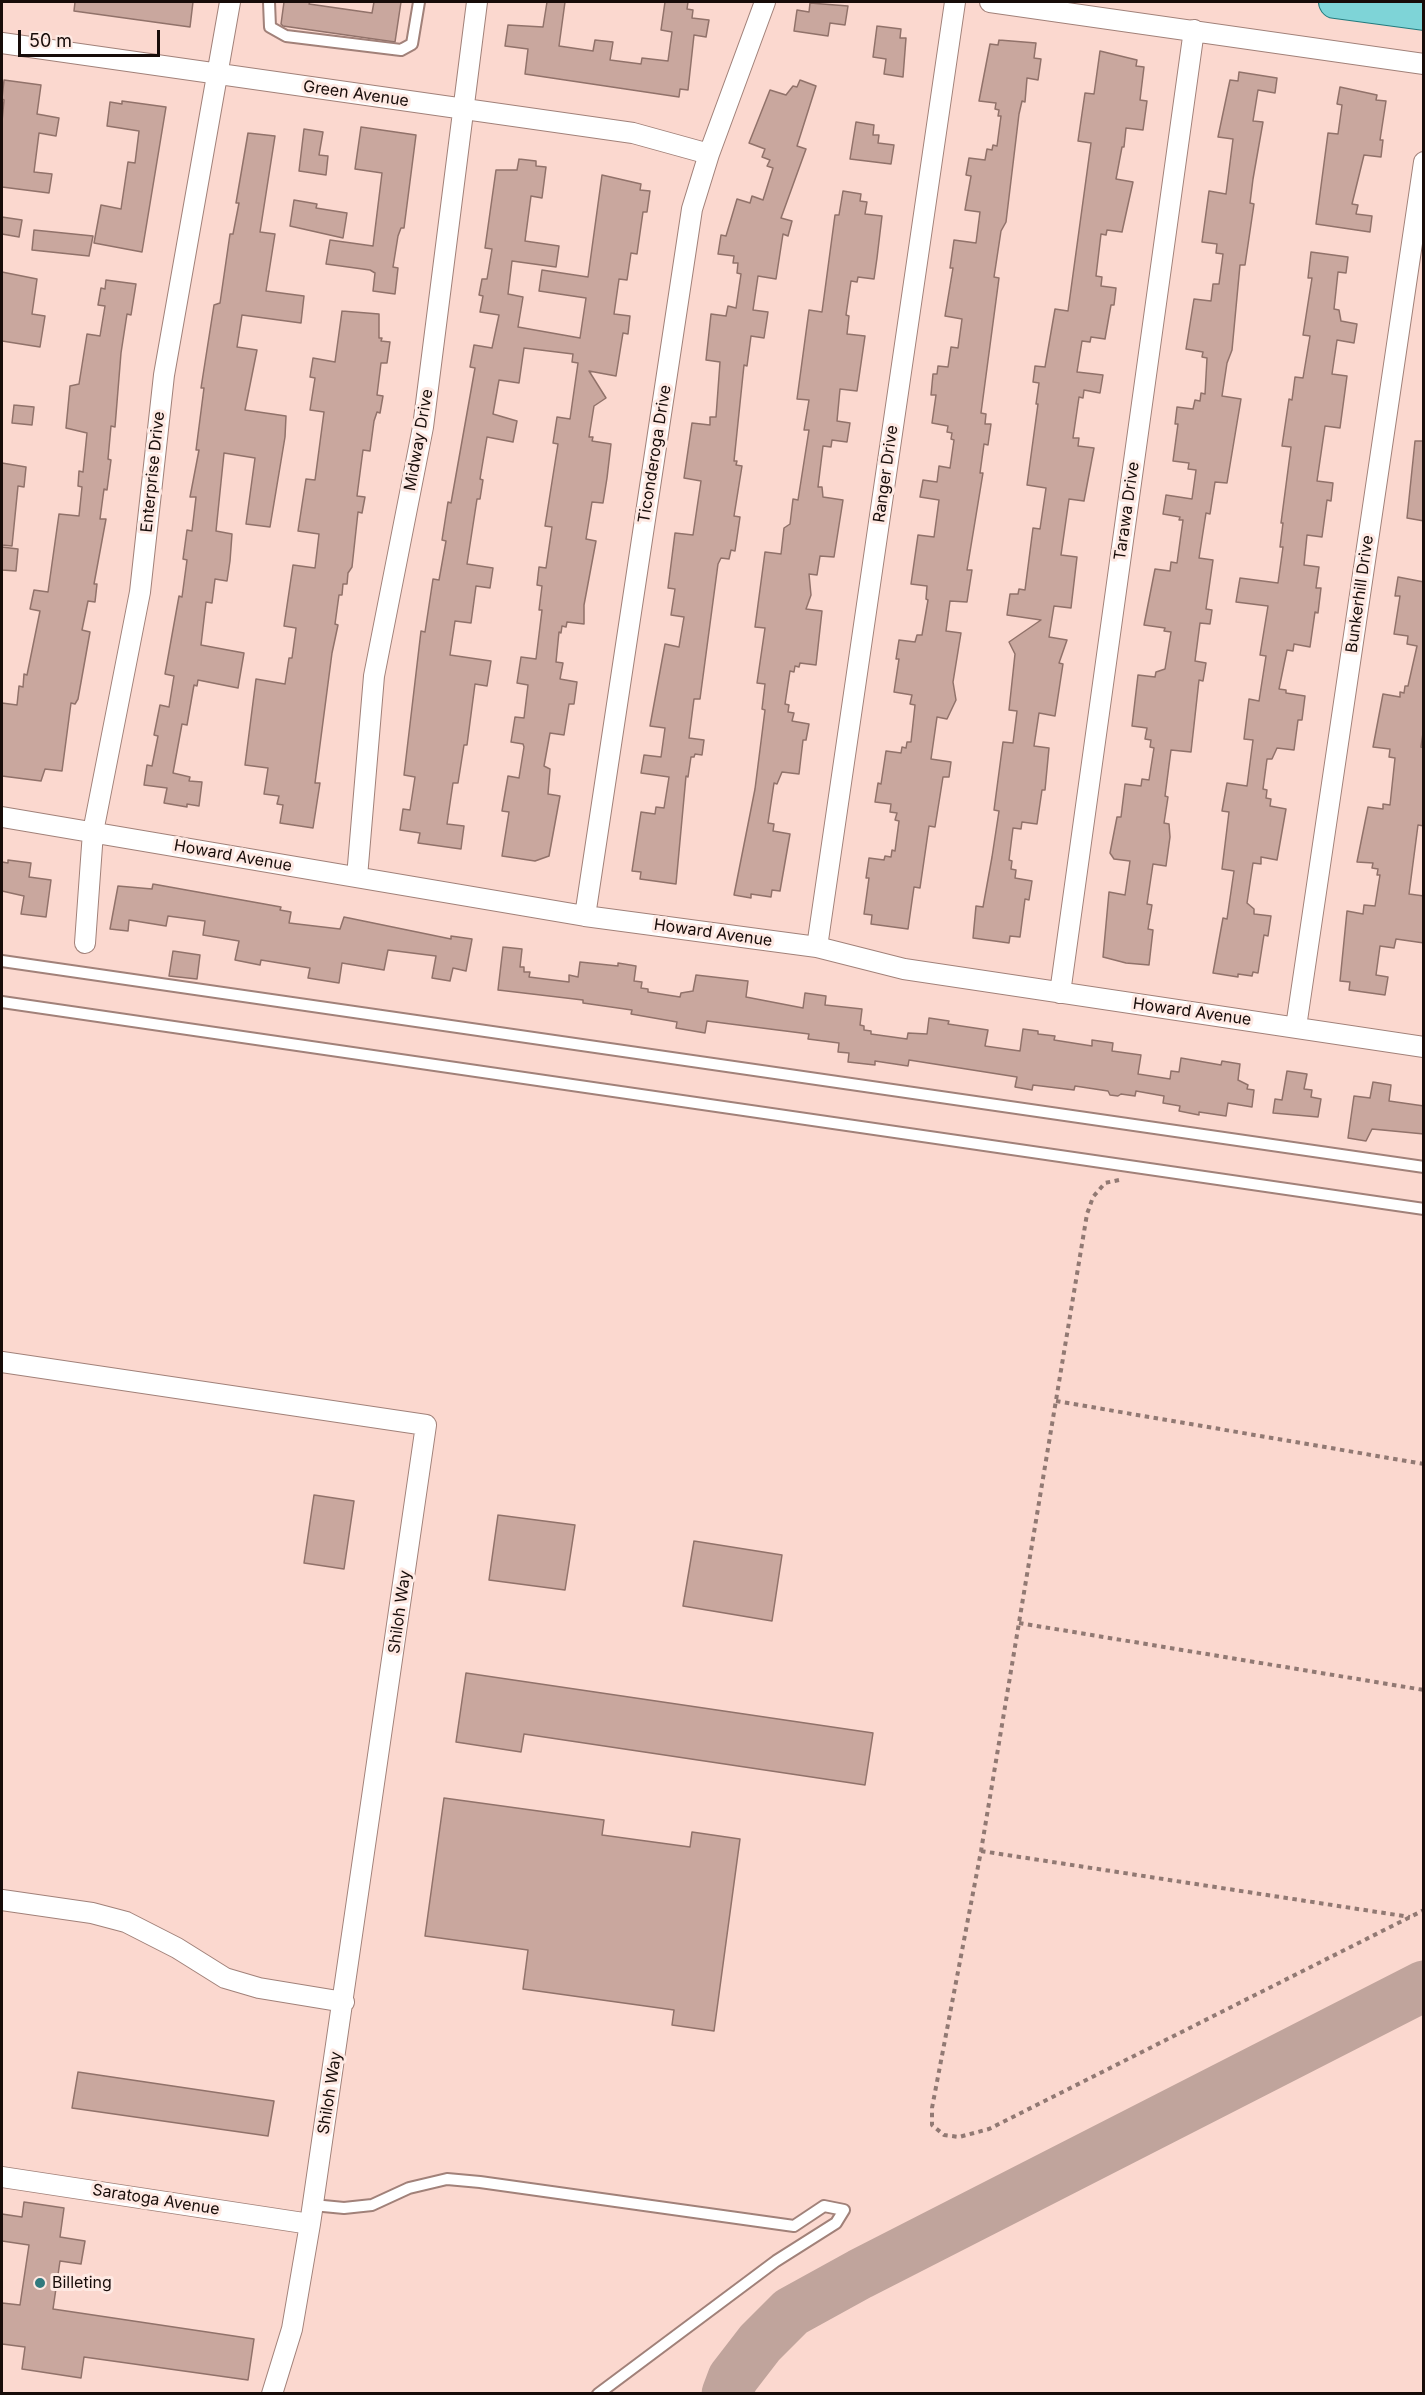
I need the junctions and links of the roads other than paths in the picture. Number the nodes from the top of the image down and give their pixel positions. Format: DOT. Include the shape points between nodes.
graph roads {
  1 [pos="230,2"];
  2 [pos="269,2"];
  3 [pos="419,2"];
  4 [pos="477,2"];
  5 [pos="765,2"];
  6 [pos="956,2"];
  7 [pos="990,2"];
  8 [pos="1335,2"];
  9 [pos="1424,14"];
  10 [pos="1194,30"];
  11 [pos="2,43"];
  12 [pos="1424,64"];
  13 [pos="218,74"];
  14 [pos="462,109"];
  15 [pos="709,154"];
  16 [pos="1424,162"];
  17 [pos="2,817"];
  18 [pos="93,832"];
  19 [pos="357,877"];
  20 [pos="585,916"];
  21 [pos="85,943"];
  22 [pos="817,946"];
  23 [pos="2,961"];
  24 [pos="1060,993"];
  25 [pos="2,1002"];
  26 [pos="1296,1027"];
  27 [pos="1424,1047"];
  28 [pos="1424,1167"];
  29 [pos="1424,1209"];
  30 [pos="2,1362"];
  31 [pos="2,1900"];
  32 [pos="344,2002"];
  33 [pos="2,2177"];
  34 [pos="312,2214"];
  35 [pos="272,2394"];
  36 [pos="598,2394"];
  1 -- 13 [label="street, Enterprise Drive"];
  2 -- 3 [label="lane" via="270,27 286,36 401,50 412,44"];
  4 -- 14 [label="street, Midway Drive"];
  5 -- 15 [label="street, Ticonderoga Drive"];
  6 -- 22 [label="street, Ranger Drive"];
  7 -- 10 [label="street"];
  8 -- 9 [label="main road"];
  10 -- 12 [label="street"];
  10 -- 24 [label="street, Tarawa Drive"];
  11 -- 13 [label="street, Green Avenue"];
  13 -- 14 [label="street, Green Avenue"];
  13 -- 18 [label="street, Enterprise Drive" via="164,375 140,592"];
  14 -- 15 [label="street, Green Avenue" via="633,133"];
  14 -- 19 [label="street, Midway Drive" via="423,427 374,676"];
  15 -- 20 [label="street, Ticonderoga Drive" via="692,209"];
  16 -- 26 [label="street, Bunkerhill Drive"];
  17 -- 18 [label="street, Howard Avenue"];
  18 -- 19 [label="street, Howard Avenue"];
  18 -- 21 [label="street, Enterprise Drive"];
  19 -- 20 [label="street, Howard Avenue"];
  20 -- 22 [label="street, Howard Avenue"];
  22 -- 24 [label="street, Howard Avenue" via="904,969"];
  23 -- 28 [label="lane"];
  24 -- 26 [label="street, Howard Avenue"];
  25 -- 29 [label="lane"];
  26 -- 27 [label="street, Howard Avenue"];
  30 -- 32 [label="street, Shiloh Way" via="426,1425"];
  31 -- 32 [label="street" via="126,1922 225,1977 259,1988"];
  32 -- 34 [label="street, Shiloh Way"];
  33 -- 34 [label="street, Saratoga Avenue"];
  34 -- 35 [label="street, Shiloh Way" via="292,2329"];
  34 -- 36 [label="lane" via="372,2205 409,2188 447,2180 794,2226 824,2206 844,2210 836,2223 776,2261"];
}
